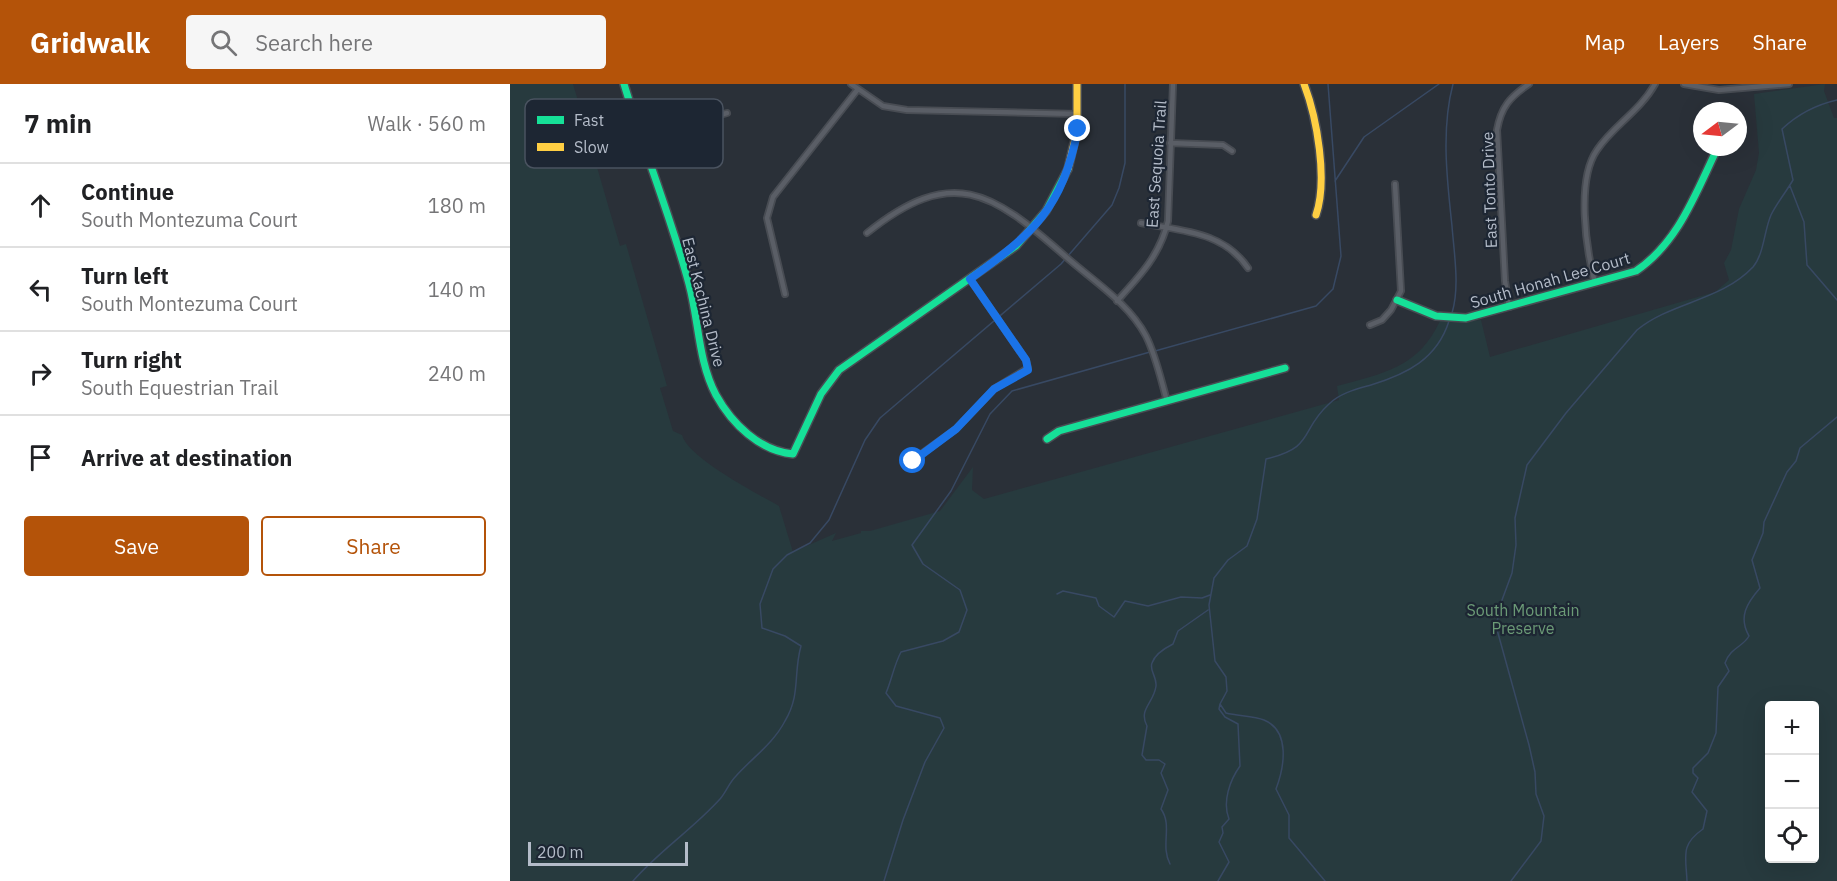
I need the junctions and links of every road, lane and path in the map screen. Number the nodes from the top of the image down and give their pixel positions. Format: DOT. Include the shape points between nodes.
graph roads {
  1 [pos="624,84"];
  2 [pos="852,84"];
  3 [pos="1077,84"];
  4 [pos="1173,84"];
  5 [pos="1304,84"];
  6 [pos="1529,84"];
  7 [pos="1655,84"];
  8 [pos="1684,84"];
  9 [pos="1790,84"];
  10 [pos="858,89"];
  11 [pos="628,99"];
  12 [pos="727,113"];
  13 [pos="723,114"];
  14 [pos="1078,114"];
  15 [pos="1170,143"];
  16 [pos="1232,151"];
  17 [pos="1713,156"];
  18 [pos="651,168"];
  19 [pos="1395,183"];
  20 [pos="1316,215"];
  21 [pos="1142,223"];
  22 [pos="1166,228"];
  23 [pos="1035,229"];
  24 [pos="867,233"];
  25 [pos="1248,267"];
  26 [pos="970,279"];
  27 [pos="1595,283"];
  28 [pos="785,294"];
  29 [pos="1397,300"];
  30 [pos="1118,301"];
  31 [pos="1509,307"];
  32 [pos="1370,325"];
  33 [pos="1286,368"];
  34 [pos="1167,401"];
  35 [pos="1047,439"];
  36 [pos="910,468"];
  1 -- 11 [label="street, East Kachina Drive"];
  2 -- 10 [label="street"];
  3 -- 14 [label="street"];
  4 -- 15 [label="street, East Sequoia Trail"];
  5 -- 20 [label="street" via="1315,111 1320,203"];
  6 -- 31 [label="street, East Tonto Drive" via="1511,96 1500,112 1497,130"];
  7 -- 27 [label="street" via="1642,105 1597,150 1586,171 1589,252"];
  8 -- 9 [label="street" via="1719,90"];
  10 -- 14 [label="street" via="883,106 907,110"];
  10 -- 28 [label="street" via="773,197 767,218"];
  12 -- 13 [label="street"];
  14 -- 23 [label="street" via="1072,163 1052,205"];
  15 -- 16 [label="street" via="1223,145"];
  15 -- 22 [label="street, East Sequoia Trail"];
  17 -- 27 [label="street, South Honah Lee Court" via="1670,240 1656,258 1636,271"];
  18 -- 26 [label="street, East Kachina Drive" via="683,266 712,387 744,429 785,455 793,454 821,394 839,370"];
  19 -- 29 [label="street" via="1401,277"];
  21 -- 22 [label="street"];
  22 -- 25 [label="street" via="1210,237 1234,251"];
  22 -- 30 [label="street, East Sequoia Trail" via="1152,263"];
  23 -- 24 [label="street" via="985,198 958,194 932,195 910,202"];
  23 -- 26 [label="street"];
  23 -- 30 [label="street"];
  26 -- 36 [label="street" via="1026,360 1028,370 994,389 956,429 917,457"];
  27 -- 31 [label="street, South Honah Lee Court"];
  29 -- 31 [label="street, South Honah Lee Court" via="1446,318"];
  29 -- 32 [label="street" via="1382,320"];
  30 -- 34 [label="street" via="1136,321 1150,346"];
  33 -- 34 [label="street"];
  34 -- 35 [label="street" via="1059,431"];
}
